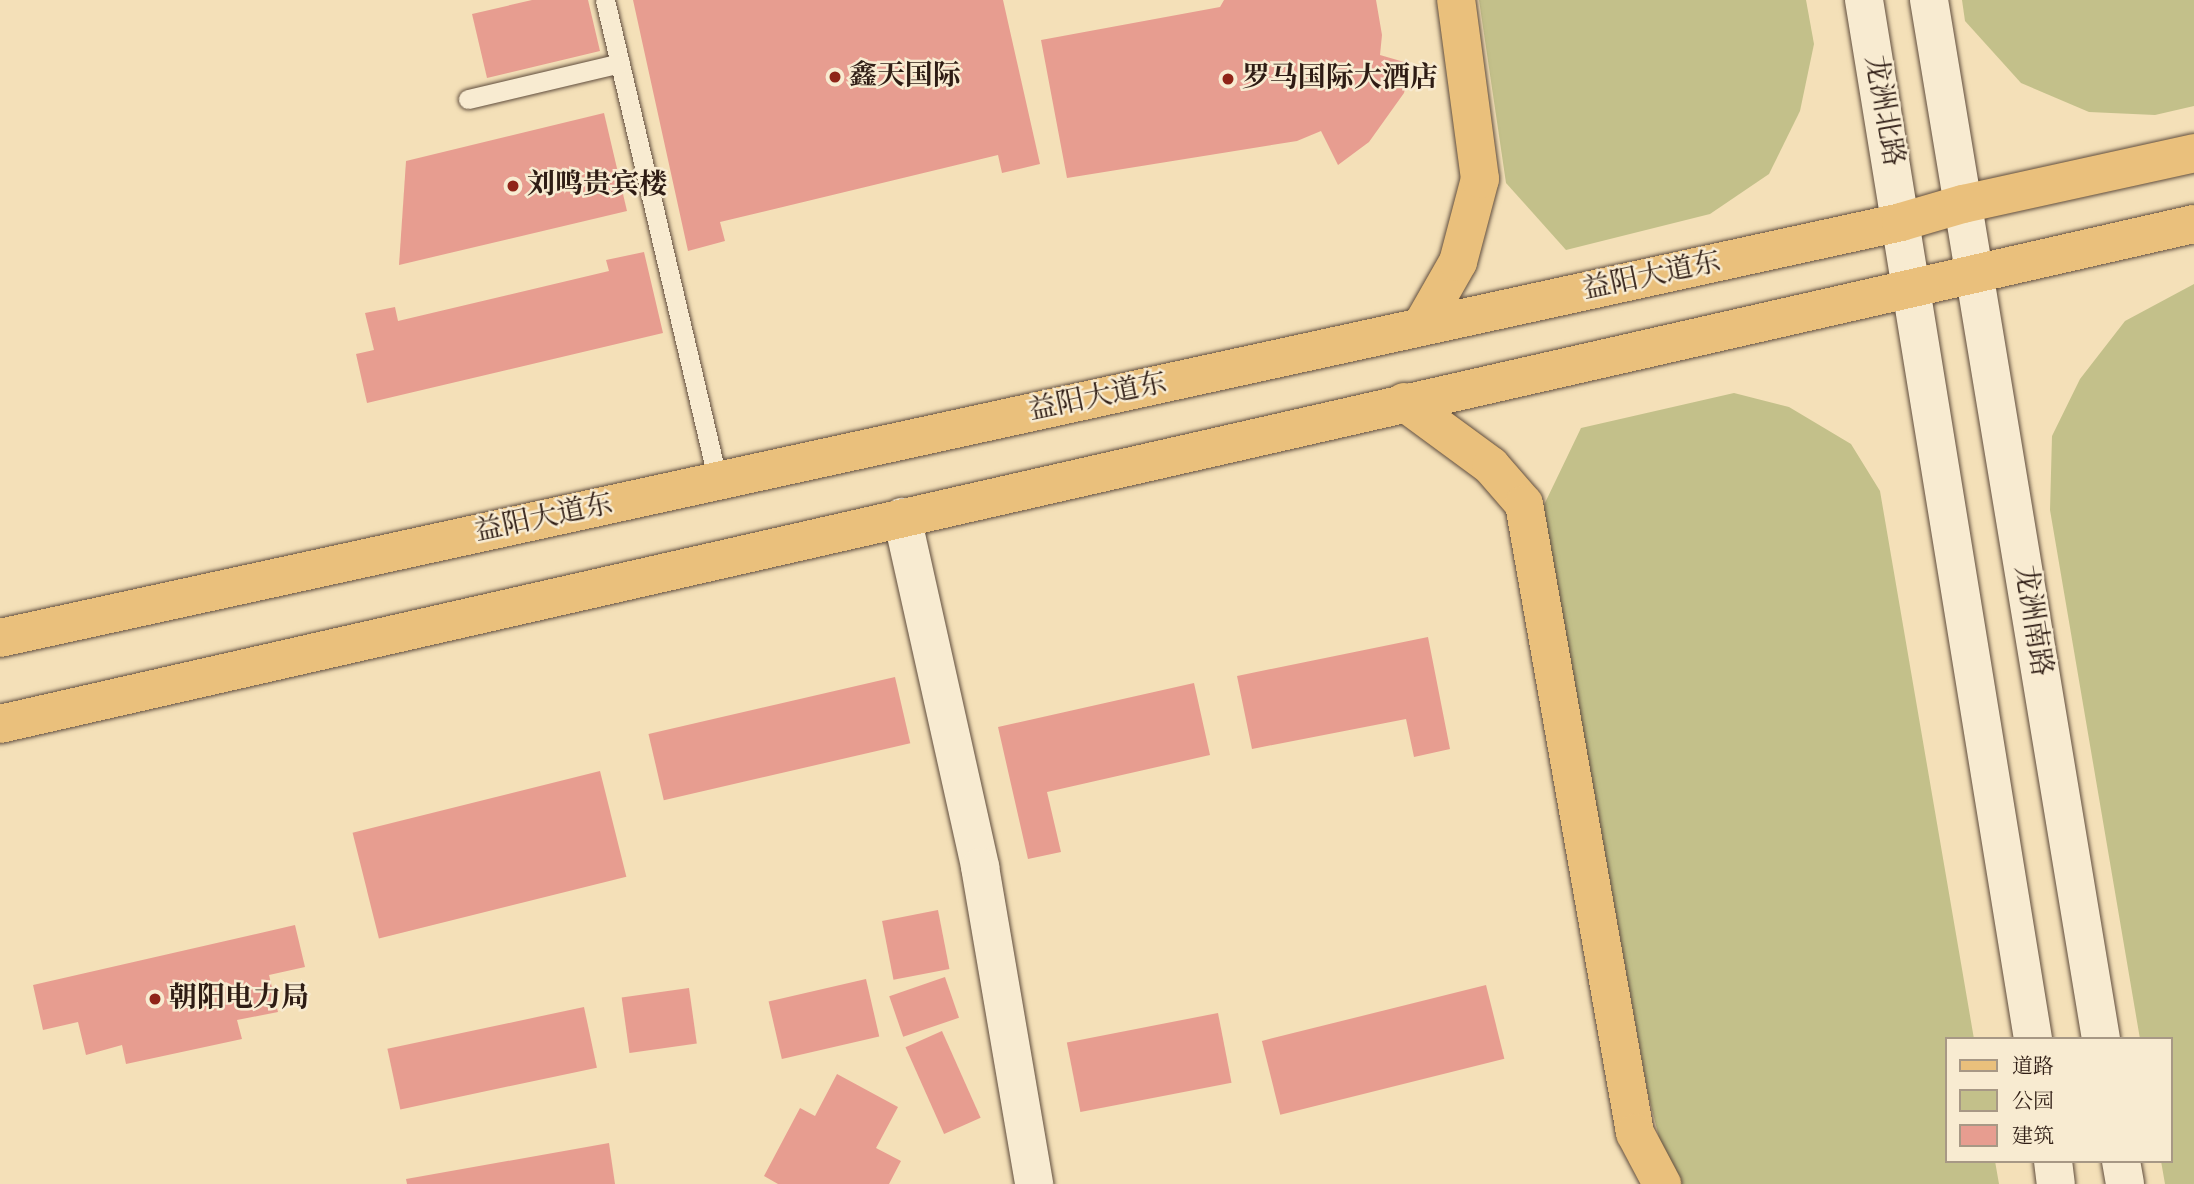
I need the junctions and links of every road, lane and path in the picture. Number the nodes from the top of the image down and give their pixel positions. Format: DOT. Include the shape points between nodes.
graph roads {
  1 [pos="605,0"];
  2 [pos="1456,0"];
  3 [pos="1864,0"];
  4 [pos="1929,0"];
  5 [pos="620,63"];
  6 [pos="468,99"];
  7 [pos="2194,153"];
  8 [pos="1963,204"];
  9 [pos="1901,222"];
  10 [pos="2194,223"];
  11 [pos="1975,273"];
  12 [pos="1910,286"];
  13 [pos="1421,327"];
  14 [pos="1404,402"];
  15 [pos="718,481"];
  16 [pos="902,517"];
  17 [pos="0,638"];
  18 [pos="0,724"];
  19 [pos="2033,1037"];
  20 [pos="2101,1037"];
  21 [pos="2053,1163"];
  22 [pos="2122,1163"];
  23 [pos="1034,1184"];
  24 [pos="1662,1184"];
  25 [pos="2056,1184"];
  26 [pos="2125,1184"];
  1 -- 5 [label="lane"];
  2 -- 13 [label="main road" via="1480,179 1458,262"];
  3 -- 9 [label="main road, 龙洲北路"];
  4 -- 8 [label="main road"];
  5 -- 6 [label="lane"];
  5 -- 15 [label="lane"];
  7 -- 8 [label="main road, 益阳大道东"];
  8 -- 9 [label="main road, 益阳大道东"];
  8 -- 11 [label="main road, 龙洲南路"];
  9 -- 12 [label="main road"];
  9 -- 13 [label="main road, 益阳大道东"];
  10 -- 11 [label="main road"];
  11 -- 12 [label="main road"];
  11 -- 20 [label="main road, 龙洲南路"];
  12 -- 14 [label="main road"];
  12 -- 19 [label="main road"];
  13 -- 15 [label="main road, 益阳大道东"];
  14 -- 16 [label="main road"];
  14 -- 24 [label="main road" via="1490,466 1524,504 1634,1133"];
  15 -- 17 [label="main road, 益阳大道东"];
  16 -- 18 [label="main road"];
  16 -- 23 [label="main road" via="980,867"];
  21 -- 25 [label="main road"];
  22 -- 26 [label="main road"];
}
